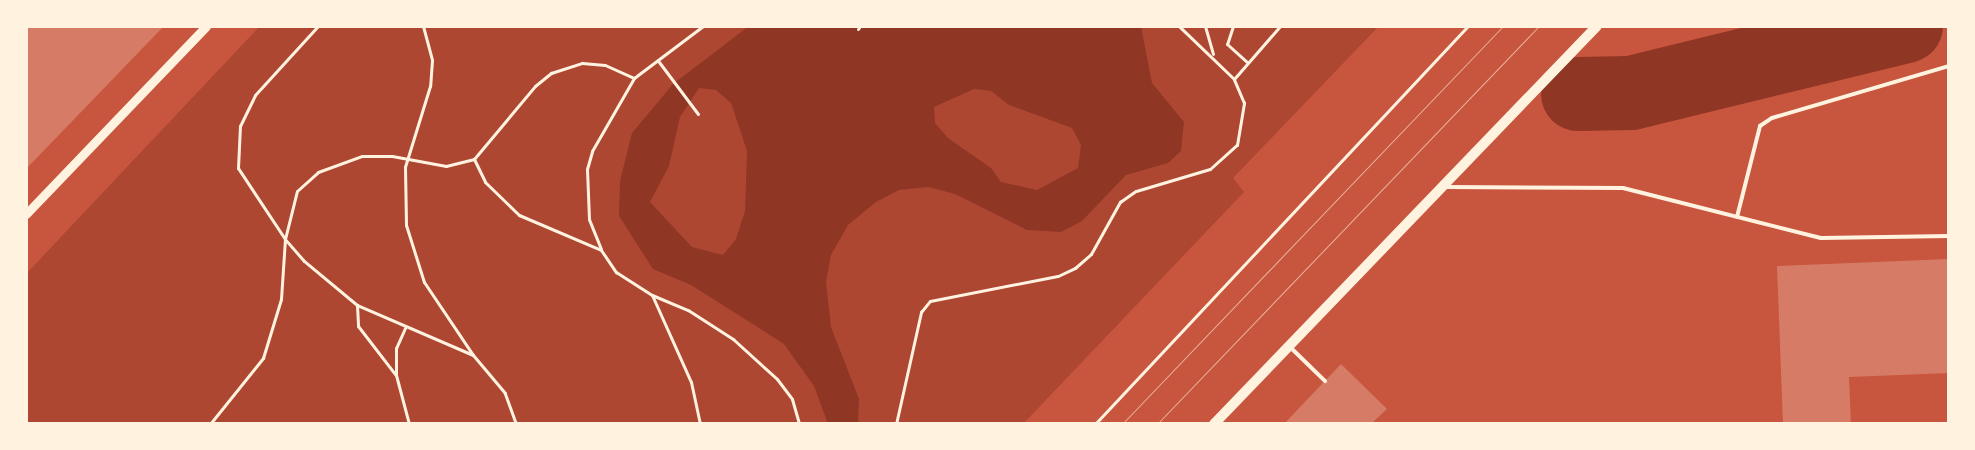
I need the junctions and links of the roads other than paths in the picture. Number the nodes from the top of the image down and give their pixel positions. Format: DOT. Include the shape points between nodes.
graph roads {
  1 [pos="206,26"];
  2 [pos="1597,26"];
  3 [pos="1949,66"];
  4 [pos="1442,187"];
  5 [pos="26,214"];
  6 [pos="1737,217"];
  7 [pos="1949,236"];
  8 [pos="1290,347"];
  9 [pos="1325,381"];
  10 [pos="1214,424"];
  1 -- 5 [label="street"];
  2 -- 4 [label="main road"];
  3 -- 6 [label="lane" via="1772,118 1760,126"];
  4 -- 6 [label="lane" via="1623,188"];
  4 -- 8 [label="main road"];
  6 -- 7 [label="lane" via="1842,240"];
  8 -- 9 [label="lane"];
  8 -- 10 [label="main road"];
}
